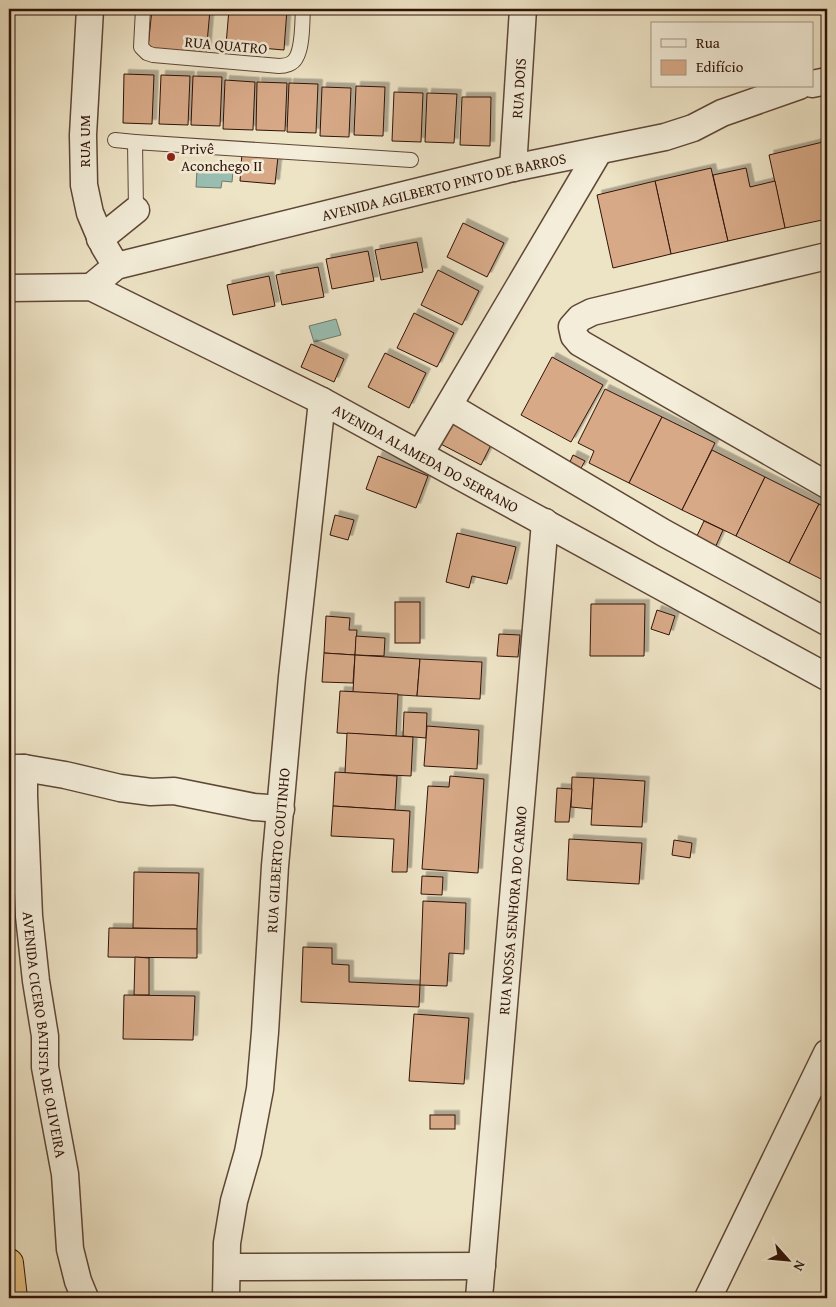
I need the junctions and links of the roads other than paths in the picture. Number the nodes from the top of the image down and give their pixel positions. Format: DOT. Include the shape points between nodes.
graph roads {
  1 [pos="90,9"];
  2 [pos="142,9"];
  3 [pos="303,9"];
  4 [pos="523,9"];
  5 [pos="827,81"];
  6 [pos="814,84"];
  7 [pos="793,88"];
  8 [pos="115,140"];
  9 [pos="135,142"];
  10 [pos="599,151"];
  11 [pos="411,160"];
  12 [pos="513,168"];
  13 [pos="136,210"];
  14 [pos="100,239"];
  15 [pos="827,256"];
  16 [pos="116,266"];
  17 [pos="91,287"];
  18 [pos="9,288"];
  19 [pos="322,401"];
  20 [pos="449,406"];
  21 [pos="420,454"];
  22 [pos="827,485"];
  23 [pos="544,522"];
  24 [pos="827,622"];
  25 [pos="827,677"];
  26 [pos="17,768"];
  27 [pos="281,809"];
  28 [pos="827,1053"];
  29 [pos="9,1263"];
  30 [pos="482,1266"];
  31 [pos="227,1267"];
  32 [pos="13,1298"];
  33 [pos="85,1298"];
  34 [pos="226,1298"];
  35 [pos="479,1298"];
  36 [pos="708,1298"];
  1 -- 14 [label="street, RUA UM" via="83,135 84,185"];
  2 -- 3 [label="lane, RUA QUATRO" via="141,48 147,53 279,66 292,63 296,58"];
  4 -- 12 [label="street, RUA DOIS"];
  5 -- 6 [label="street"];
  7 -- 10 [label="street, AVENIDA AGILBERTO PINTO DE BARROS" via="722,113 665,138"];
  8 -- 9 [label="lane"];
  9 -- 11 [label="lane"];
  9 -- 13 [label="lane"];
  10 -- 12 [label="street, AVENIDA AGILBERTO PINTO DE BARROS"];
  10 -- 20 [label="street"];
  12 -- 16 [label="street, AVENIDA AGILBERTO PINTO DE BARROS"];
  13 -- 14 [label="street"];
  14 -- 16 [label="street, RUA UM"];
  15 -- 22 [label="street" via="592,312 572,327 580,343"];
  16 -- 17 [label="street, AVENIDA AGILBERTO PINTO DE BARROS"];
  17 -- 18 [label="street, AVENIDA ALAMEDA DO SERRANO"];
  17 -- 19 [label="street, AVENIDA ALAMEDA DO SERRANO"];
  19 -- 21 [label="street, AVENIDA ALAMEDA DO SERRANO"];
  19 -- 27 [label="street, RUA GILBERTO COUTINHO"];
  20 -- 21 [label="street"];
  20 -- 24 [label="street" via="664,533"];
  21 -- 23 [label="street, AVENIDA ALAMEDA DO SERRANO"];
  23 -- 25 [label="street, AVENIDA ALAMEDA DO SERRANO"];
  23 -- 30 [label="street, RUA NOSSA SENHORA DO CARMO"];
  26 -- 27 [label="street" via="120,788 174,791 254,807"];
  26 -- 33 [label="street, AVENIDA CICERO BATISTA DE OLIVEIRA" via="24,796 29,916 47,1075 66,1174 70,1249"];
  27 -- 31 [label="street, RUA GILBERTO COUTINHO" via="260,1089 248,1152 234,1200"];
  28 -- 36 [label="street"];
  29 -- 32 [label="highway"];
  30 -- 31 [label="street"];
  30 -- 35 [label="street, RUA NOSSA SENHORA DO CARMO"];
  31 -- 34 [label="street, RUA GILBERTO COUTINHO"];
}
